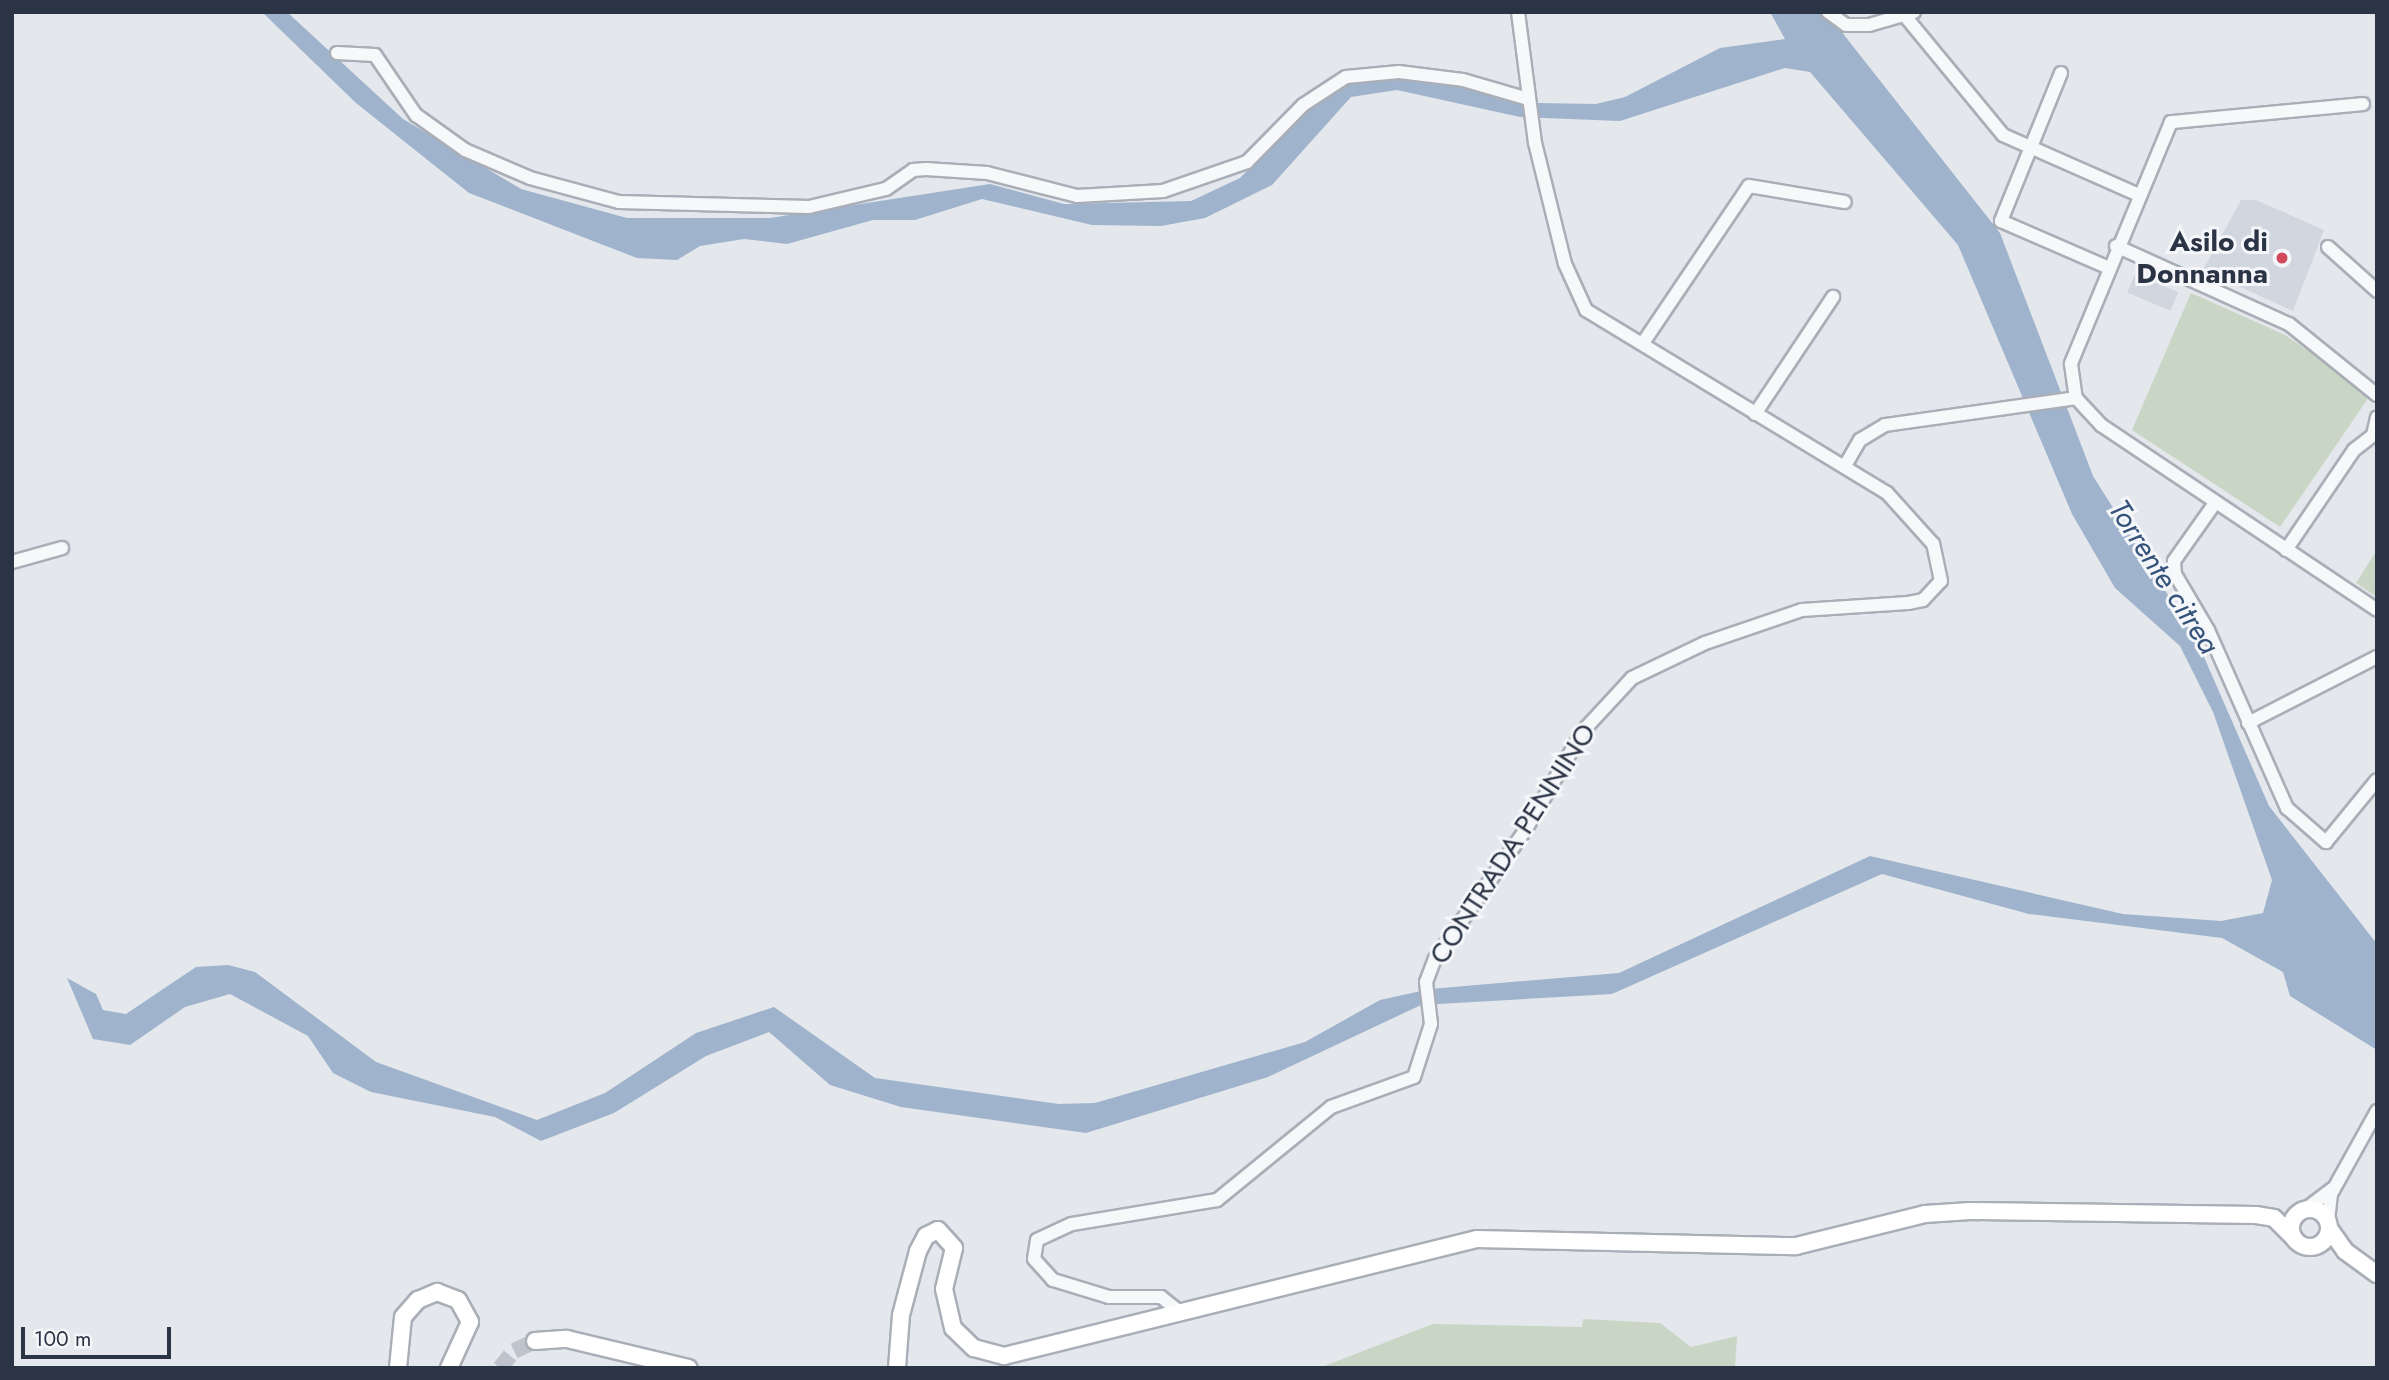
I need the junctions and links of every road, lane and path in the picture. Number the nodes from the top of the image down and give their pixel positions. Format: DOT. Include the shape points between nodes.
graph roads {
  1 [pos="1518,12"];
  2 [pos="1828,12"];
  3 [pos="1909,14"];
  4 [pos="337,53"];
  5 [pos="2061,73"];
  6 [pos="1528,99"];
  7 [pos="2362,104"];
  8 [pos="2030,147"];
  9 [pos="2137,194"];
  10 [pos="1845,202"];
  11 [pos="2116,246"];
  12 [pos="2328,247"];
  13 [pos="2107,267"];
  14 [pos="2377,291"];
  15 [pos="1833,297"];
  16 [pos="1643,342"];
  17 [pos="2377,395"];
  18 [pos="2076,398"];
  19 [pos="1755,414"];
  20 [pos="2377,417"];
  21 [pos="2375,439"];
  22 [pos="1846,464"];
  23 [pos="2215,503"];
  24 [pos="62,548"];
  25 [pos="2286,550"];
  26 [pos="12,562"];
  27 [pos="2377,610"];
  28 [pos="2377,657"];
  29 [pos="2248,723"];
  30 [pos="2377,780"];
  31 [pos="2377,1111"];
  32 [pos="2335,1186"];
  33 [pos="2303,1211"];
  34 [pos="2256,1215"];
  35 [pos="2329,1225"];
  36 [pos="2294,1237"];
  37 [pos="2315,1247"];
  38 [pos="2360,1264"];
  39 [pos="2377,1274"];
  40 [pos="1176,1309"];
  41 [pos="535,1341"];
  42 [pos="398,1368"];
  43 [pos="449,1368"];
  44 [pos="689,1368"];
  45 [pos="897,1368"];
  1 -- 6 [label="street, CONTRADA PENNINO"];
  2 -- 3 [label="street" via="1846,25"];
  3 -- 8 [label="street" via="2003,135"];
  4 -- 6 [label="street" via="375,55 416,115 465,150 530,178 619,202 809,207 887,190 913,170 926,169 987,173 1077,196 1153,192 1195,184 1247,162 1303,105 1346,77 1399,72 1450,78"];
  5 -- 8 [label="street"];
  6 -- 16 [label="street, CONTRADA PENNINO" via="1576,294 1587,310"];
  7 -- 9 [label="street" via="2171,122"];
  8 -- 9 [label="street"];
  8 -- 13 [label="street" via="2002,214 2004,226"];
  9 -- 11 [label="street"];
  10 -- 16 [label="street" via="1749,186"];
  11 -- 13 [label="street"];
  11 -- 17 [label="street" via="2289,324 2357,373"];
  12 -- 14 [label="street"];
  13 -- 18 [label="street" via="2073,347"];
  15 -- 19 [label="street"];
  16 -- 19 [label="street, CONTRADA PENNINO"];
  18 -- 22 [label="street" via="1885,425 1860,440"];
  18 -- 23 [label="street" via="2101,425"];
  19 -- 22 [label="street, CONTRADA PENNINO"];
  20 -- 21 [label="street"];
  21 -- 25 [label="street" via="2354,450"];
  22 -- 40 [label="street, CONTRADA PENNINO" via="1904,507 1933,544 1943,573 1935,589 1908,603 1802,610 1704,643 1632,678 1583,731 1526,829 1435,959 1427,985 1426,1048 1414,1077 1331,1107 1276,1146 1229,1194 1205,1205 1072,1224 1037,1240 1034,1259 1053,1280 1109,1297 1161,1297"];
  23 -- 25 [label="street"];
  23 -- 29 [label="street" via="2174,561 2175,573 2208,630"];
  24 -- 26 [label="street"];
  25 -- 27 [label="street"];
  28 -- 29 [label="street"];
  29 -- 30 [label="street" via="2287,808 2326,842"];
  31 -- 32 [label="street"];
  32 -- 33 [label="street"];
  32 -- 35 [label="street"];
  33 -- 34 [label="main road"];
  33 -- 35 [label="main road" via="2321,1212"];
  33 -- 36 [label="main road" via="2292,1224"];
  34 -- 36 [label="main road" via="2274,1219"];
  34 -- 45 [label="main road" via="1945,1212 1797,1246 1477,1239 1004,1356 974,1348 953,1328 944,1289 954,1248 938,1230 926,1236 918,1251 901,1315"];
  35 -- 37 [label="main road"];
  35 -- 38 [label="main road"];
  36 -- 37 [label="main road"];
  37 -- 38 [label="main road"];
  38 -- 39 [label="main road"];
  41 -- 44 [label="main road" via="567,1339"];
  42 -- 43 [label="main road" via="403,1317 418,1300 437,1292 458,1300 470,1322"];
}
